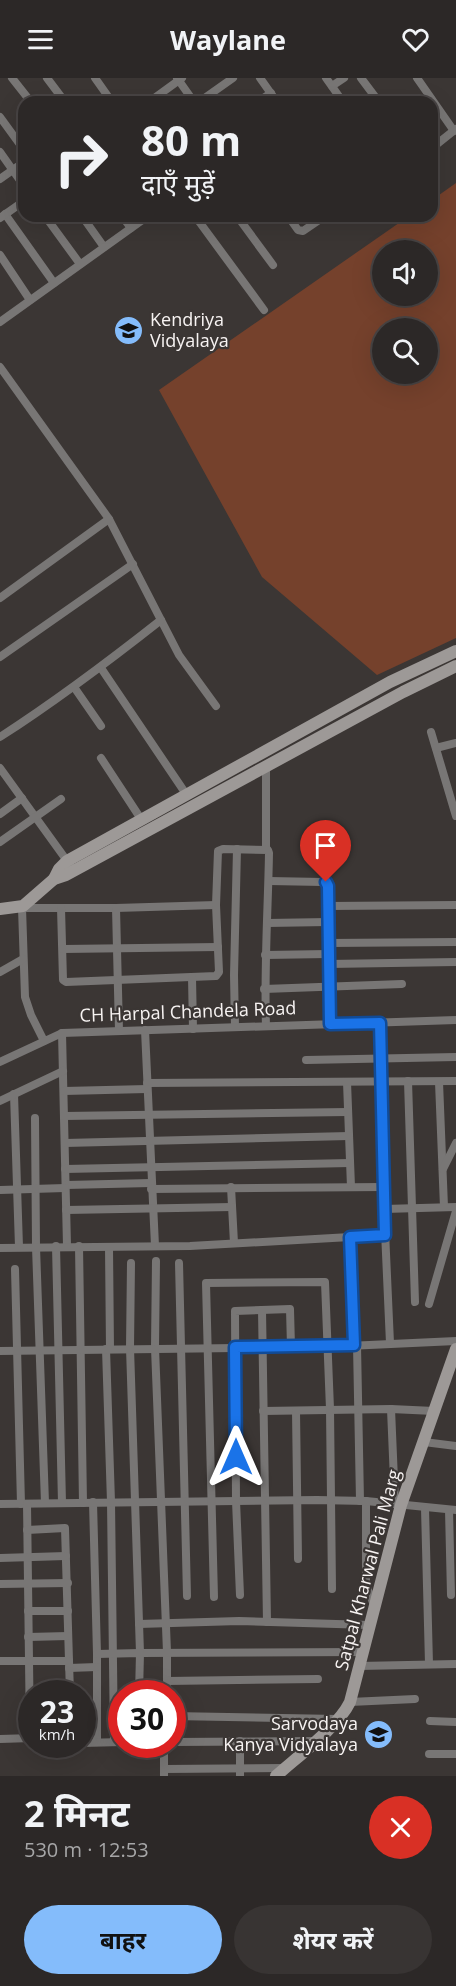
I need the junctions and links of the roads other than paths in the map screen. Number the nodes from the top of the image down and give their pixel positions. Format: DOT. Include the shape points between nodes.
graph roads {
  1 [pos="12,78"];
  2 [pos="47,78"];
  3 [pos="95,78"];
  4 [pos="233,78"];
  5 [pos="260,78"];
  6 [pos="326,78"];
  7 [pos="344,78"];
  8 [pos="361,78"];
  9 [pos="417,78"];
  10 [pos="179,79"];
  11 [pos="332,86"];
  12 [pos="271,93"];
  13 [pos="26,96"];
  14 [pos="60,96"];
  15 [pos="107,96"];
  16 [pos="157,96"];
  17 [pos="190,96"];
  18 [pos="208,96"];
  19 [pos="266,96"];
  20 [pos="273,96"];
  21 [pos="338,96"];
  22 [pos="374,96"];
  23 [pos="430,96"];
  24 [pos="438,107"];
  25 [pos="0,117"];
  26 [pos="455,130"];
  27 [pos="18,142"];
  28 [pos="438,143"];
  29 [pos="0,152"];
  30 [pos="18,166"];
  31 [pos="12,170"];
  32 [pos="18,178"];
  33 [pos="0,179"];
  34 [pos="18,205"];
  35 [pos="2,216"];
  36 [pos="49,222"];
  37 [pos="86,222"];
  38 [pos="126,222"];
  39 [pos="140,222"];
  40 [pos="199,222"];
  41 [pos="241,222"];
  42 [pos="293,222"];
  43 [pos="314,222"];
  44 [pos="131,228"];
  45 [pos="104,247"];
  46 [pos="0,255"];
  47 [pos="80,264"];
  48 [pos="273,265"];
  49 [pos="54,283"];
  50 [pos="30,300"];
  51 [pos="264,310"];
  52 [pos="1,318"];
  53 [pos="0,367"];
  54 [pos="109,519"];
  55 [pos="133,564"];
  56 [pos="0,598"];
  57 [pos="161,620"];
  58 [pos="456,651"];
  59 [pos="0,657"];
  60 [pos="456,666"];
  61 [pos="100,668"];
  62 [pos="74,687"];
  63 [pos="216,706"];
  64 [pos="101,726"];
  65 [pos="431,732"];
  66 [pos="0,736"];
  67 [pos="456,743"];
  68 [pos="436,748"];
  69 [pos="101,758"];
  70 [pos="266,767"];
  71 [pos="0,768"];
  72 [pos="186,794"];
  73 [pos="22,798"];
  74 [pos="62,799"];
  75 [pos="0,814"];
  76 [pos="456,816"];
  77 [pos="36,817"];
  78 [pos="141,819"];
  79 [pos="0,842"];
  80 [pos="237,849"];
  81 [pos="266,849"];
  82 [pos="71,866"];
  83 [pos="269,881"];
  84 [pos="456,904"];
  85 [pos="216,905"];
  86 [pos="328,906"];
  87 [pos="20,908"];
  88 [pos="61,908"];
  89 [pos="117,908"];
  90 [pos="0,909"];
  91 [pos="328,922"];
  92 [pos="267,923"];
  93 [pos="456,942"];
  94 [pos="328,943"];
  95 [pos="218,947"];
  96 [pos="117,948"];
  97 [pos="63,949"];
  98 [pos="328,954"];
  99 [pos="265,955"];
  100 [pos="23,959"];
  101 [pos="456,962"];
  102 [pos="328,964"];
  103 [pos="0,972"];
  104 [pos="192,977"];
  105 [pos="117,980"];
  106 [pos="402,984"];
  107 [pos="329,987"];
  108 [pos="264,988"];
  109 [pos="456,1020"];
  110 [pos="380,1023"];
  111 [pos="330,1024"];
  112 [pos="266,1026"];
  113 [pos="235,1027"];
  114 [pos="193,1029"];
  115 [pos="145,1030"];
  116 [pos="118,1031"];
  117 [pos="62,1033"];
  118 [pos="44,1041"];
  119 [pos="456,1058"];
  120 [pos="306,1060"];
  121 [pos="382,1060"];
  122 [pos="0,1062"];
  123 [pos="63,1071"];
  124 [pos="408,1081"];
  125 [pos="347,1082"];
  126 [pos="439,1082"];
  127 [pos="456,1082"];
  128 [pos="382,1083"];
  129 [pos="147,1086"];
  130 [pos="64,1091"];
  131 [pos="14,1094"];
  132 [pos="0,1101"];
  133 [pos="348,1112"];
  134 [pos="148,1115"];
  135 [pos="64,1116"];
  136 [pos="35,1118"];
  137 [pos="349,1136"];
  138 [pos="149,1141"];
  139 [pos="64,1143"];
  140 [pos="456,1143"];
  141 [pos="350,1163"];
  142 [pos="150,1166"];
  143 [pos="65,1169"];
  144 [pos="443,1169"];
  145 [pos="151,1186"];
  146 [pos="66,1187"];
  147 [pos="231,1187"];
  148 [pos="351,1187"];
  149 [pos="384,1187"];
  150 [pos="35,1189"];
  151 [pos="0,1190"];
  152 [pos="17,1190"];
  153 [pos="232,1207"];
  154 [pos="444,1207"];
  155 [pos="412,1208"];
  156 [pos="152,1209"];
  157 [pos="384,1209"];
  158 [pos="456,1209"];
  159 [pos="66,1210"];
  160 [pos="385,1235"];
  161 [pos="350,1237"];
  162 [pos="234,1243"];
  163 [pos="56,1246"];
  164 [pos="67,1246"];
  165 [pos="79,1246"];
  166 [pos="154,1246"];
  167 [pos="19,1247"];
  168 [pos="36,1247"];
  169 [pos="109,1247"];
  170 [pos="0,1248"];
  171 [pos="156,1261"];
  172 [pos="130,1263"];
  173 [pos="179,1263"];
  174 [pos="15,1269"];
  175 [pos="415,1302"];
  176 [pos="429,1304"];
  177 [pos="262,1310"];
  178 [pos="456,1341"];
  179 [pos="390,1343"];
  180 [pos="356,1345"];
  181 [pos="207,1347"];
  182 [pos="235,1347"];
  183 [pos="262,1347"];
  184 [pos="291,1347"];
  185 [pos="326,1347"];
  186 [pos="130,1348"];
  187 [pos="155,1348"];
  188 [pos="180,1348"];
  189 [pos="81,1349"];
  190 [pos="108,1349"];
  191 [pos="456,1349"];
  192 [pos="39,1350"];
  193 [pos="57,1350"];
  194 [pos="0,1351"];
  195 [pos="16,1351"];
  196 [pos="330,1409"];
  197 [pos="358,1409"];
  198 [pos="391,1409"];
  199 [pos="263,1411"];
  200 [pos="296,1411"];
  201 [pos="434,1411"];
  202 [pos="424,1442"];
  203 [pos="456,1446"];
  204 [pos="297,1500"];
  205 [pos="332,1500"];
  206 [pos="236,1501"];
  207 [pos="264,1501"];
  208 [pos="363,1501"];
  209 [pos="111,1502"];
  210 [pos="135,1502"];
  211 [pos="161,1502"];
  212 [pos="184,1502"];
  213 [pos="211,1502"];
  214 [pos="45,1503"];
  215 [pos="62,1503"];
  216 [pos="88,1503"];
  217 [pos="0,1504"];
  218 [pos="24,1504"];
  219 [pos="398,1505"];
  220 [pos="425,1508"];
  221 [pos="453,1510"];
  222 [pos="27,1530"];
  223 [pos="66,1556"];
  224 [pos="27,1557"];
  225 [pos="0,1558"];
  226 [pos="298,1559"];
  227 [pos="68,1582"];
  228 [pos="27,1583"];
  229 [pos="0,1584"];
  230 [pos="332,1589"];
  231 [pos="240,1595"];
  232 [pos="451,1595"];
  233 [pos="187,1596"];
  234 [pos="214,1598"];
  235 [pos="375,1605"];
  236 [pos="28,1611"];
  237 [pos="68,1611"];
  238 [pos="267,1622"];
  239 [pos="166,1623"];
  240 [pos="139,1624"];
  241 [pos="369,1625"];
  242 [pos="68,1636"];
  243 [pos="28,1637"];
  244 [pos="167,1652"];
  245 [pos="362,1652"];
  246 [pos="140,1653"];
  247 [pos="97,1654"];
  248 [pos="113,1654"];
  249 [pos="28,1660"];
  250 [pos="0,1661"];
  251 [pos="69,1664"];
  252 [pos="429,1664"];
  253 [pos="456,1664"];
  254 [pos="97,1666"];
  255 [pos="359,1666"];
  256 [pos="318,1679"];
  257 [pos="29,1680"];
  258 [pos="70,1680"];
  259 [pos="114,1680"];
  260 [pos="139,1680"];
  261 [pos="167,1680"];
  262 [pos="186,1681"];
  263 [pos="415,1699"];
  264 [pos="350,1701"];
  265 [pos="186,1716"];
  266 [pos="338,1719"];
  267 [pos="430,1721"];
  268 [pos="456,1722"];
  269 [pos="0,1738"];
  270 [pos="18,1738"];
  271 [pos="240,1741"];
  272 [pos="315,1741"];
  273 [pos="97,1742"];
  274 [pos="108,1742"];
  275 [pos="186,1742"];
  276 [pos="429,1754"];
  277 [pos="456,1754"];
  278 [pos="164,1772"];
  279 [pos="240,1772"];
  280 [pos="281,1772"];
  1 -- 13 [label="street"];
  2 -- 14 [label="street"];
  3 -- 15 [label="street"];
  4 -- 18 [label="street"];
  5 -- 12 [label="street"];
  6 -- 11 [label="street"];
  7 -- 11 [label="street"];
  8 -- 22 [label="street"];
  9 -- 23 [label="street"];
  10 -- 16 [label="street"];
  10 -- 17 [label="street"];
  11 -- 21 [label="street"];
  12 -- 19 [label="street"];
  12 -- 20 [label="street"];
  24 -- 26 [label="street"];
  25 -- 27 [label="street"];
  26 -- 28 [label="street"];
  29 -- 31 [label="street"];
  30 -- 31 [label="street"];
  31 -- 32 [label="street"];
  31 -- 33 [label="street"];
  34 -- 35 [label="street"];
  35 -- 49 [label="street"];
  36 -- 47 [label="street"];
  37 -- 45 [label="street"];
  38 -- 44 [label="street"];
  39 -- 44 [label="street"];
  40 -- 51 [label="street"];
  41 -- 48 [label="street"];
  42 -- 43 [label="street" via="300,231"];
  44 -- 45 [label="street"];
  45 -- 47 [label="street"];
  46 -- 50 [label="street"];
  47 -- 49 [label="street"];
  49 -- 50 [label="street"];
  50 -- 52 [label="street"];
  53 -- 54 [label="street"];
  54 -- 55 [label="street"];
  54 -- 56 [label="street"];
  55 -- 57 [label="street"];
  55 -- 59 [label="street"];
  57 -- 61 [label="street"];
  57 -- 63 [label="street" via="179,655"];
  58 -- 72 [label="street" via="390,682"];
  60 -- 70 [label="street"];
  61 -- 62 [label="street"];
  61 -- 72 [label="street"];
  62 -- 64 [label="street"];
  62 -- 66 [label="street"];
  65 -- 68 [label="street"];
  67 -- 68 [label="street"];
  68 -- 76 [label="street"];
  69 -- 78 [label="street"];
  70 -- 81 [label="street"];
  70 -- 82 [label="street"];
  71 -- 73 [label="street"];
  72 -- 78 [label="street"];
  73 -- 75 [label="street"];
  73 -- 77 [label="street"];
  74 -- 77 [label="street"];
  77 -- 79 [label="street"];
  77 -- 82 [label="street"];
  78 -- 82 [label="street"];
  80 -- 81 [label="street"];
  80 -- 85 [label="street" via="218,851"];
  80 -- 113 [label="street"];
  81 -- 83 [label="street"];
  82 -- 87 [label="street"];
  83 -- 86 [label="street" via="326,882"];
  83 -- 92 [label="street"];
  84 -- 86 [label="street"];
  85 -- 89 [label="street"];
  85 -- 95 [label="street"];
  86 -- 91 [label="street"];
  87 -- 88 [label="street"];
  87 -- 90 [label="street"];
  87 -- 100 [label="street"];
  88 -- 89 [label="street"];
  88 -- 97 [label="street"];
  89 -- 96 [label="street"];
  91 -- 92 [label="street"];
  91 -- 94 [label="street"];
  92 -- 99 [label="street"];
  93 -- 94 [label="street"];
  94 -- 98 [label="street"];
  95 -- 96 [label="street"];
  95 -- 104 [label="street" via="218,975"];
  96 -- 97 [label="street"];
  96 -- 105 [label="street"];
  97 -- 105 [label="street" via="66,982"];
  98 -- 99 [label="street"];
  98 -- 102 [label="street"];
  99 -- 108 [label="street"];
  100 -- 103 [label="street"];
  100 -- 118 [label="street" via="26,1001"];
  101 -- 102 [label="street"];
  102 -- 107 [label="street"];
  104 -- 105 [label="street"];
  104 -- 114 [label="street"];
  105 -- 116 [label="street"];
  106 -- 107 [label="street"];
  107 -- 108 [label="street"];
  107 -- 111 [label="street"];
  108 -- 112 [label="street"];
  109 -- 110 [label="street, CH Harpal Chandela Road"];
  110 -- 111 [label="street, CH Harpal Chandela Road"];
  110 -- 121 [label="street"];
  111 -- 112 [label="street, CH Harpal Chandela Road"];
  112 -- 113 [label="street, CH Harpal Chandela Road"];
  113 -- 114 [label="street, CH Harpal Chandela Road"];
  114 -- 115 [label="street, CH Harpal Chandela Road"];
  115 -- 116 [label="street, CH Harpal Chandela Road"];
  115 -- 129 [label="street"];
  116 -- 117 [label="street, CH Harpal Chandela Road"];
  117 -- 118 [label="street, CH Harpal Chandela Road"];
  117 -- 123 [label="street"];
  118 -- 122 [label="street, CH Harpal Chandela Road"];
  119 -- 121 [label="street"];
  120 -- 121 [label="street"];
  121 -- 128 [label="street"];
  123 -- 130 [label="street"];
  123 -- 131 [label="street"];
  124 -- 126 [label="street"];
  124 -- 128 [label="street"];
  124 -- 155 [label="street"];
  125 -- 128 [label="street"];
  125 -- 129 [label="street"];
  125 -- 133 [label="street"];
  126 -- 127 [label="street"];
  126 -- 144 [label="street"];
  128 -- 149 [label="street"];
  129 -- 130 [label="street"];
  129 -- 134 [label="street"];
  130 -- 135 [label="street"];
  131 -- 132 [label="street"];
  131 -- 152 [label="street"];
  133 -- 134 [label="street"];
  133 -- 137 [label="street"];
  134 -- 135 [label="street"];
  134 -- 138 [label="street"];
  135 -- 139 [label="street"];
  136 -- 150 [label="street"];
  137 -- 138 [label="street"];
  137 -- 141 [label="street"];
  138 -- 139 [label="street"];
  138 -- 142 [label="street"];
  139 -- 143 [label="street"];
  140 -- 144 [label="street"];
  141 -- 142 [label="street"];
  141 -- 148 [label="street"];
  142 -- 143 [label="street"];
  142 -- 145 [label="street"];
  143 -- 146 [label="street"];
  144 -- 154 [label="street"];
  145 -- 146 [label="street"];
  145 -- 147 [label="street"];
  145 -- 156 [label="street"];
  146 -- 150 [label="street"];
  146 -- 159 [label="street"];
  147 -- 148 [label="street"];
  147 -- 153 [label="street"];
  148 -- 149 [label="street"];
  149 -- 157 [label="street"];
  150 -- 152 [label="street"];
  150 -- 168 [label="street"];
  151 -- 152 [label="street"];
  152 -- 167 [label="street"];
  153 -- 156 [label="street"];
  153 -- 162 [label="street"];
  154 -- 155 [label="street"];
  154 -- 158 [label="street"];
  155 -- 157 [label="street"];
  155 -- 175 [label="street"];
  156 -- 159 [label="street"];
  156 -- 166 [label="street"];
  157 -- 160 [label="street"];
  158 -- 176 [label="street"];
  159 -- 164 [label="street"];
  160 -- 161 [label="street"];
  160 -- 179 [label="street"];
  161 -- 162 [label="street"];
  161 -- 180 [label="street"];
  162 -- 166 [label="street"];
  163 -- 164 [label="street"];
  163 -- 168 [label="street"];
  163 -- 193 [label="street"];
  164 -- 165 [label="street"];
  165 -- 169 [label="street"];
  165 -- 189 [label="street"];
  166 -- 169 [label="street"];
  167 -- 168 [label="street"];
  167 -- 170 [label="street"];
  168 -- 192 [label="street"];
  169 -- 190 [label="street"];
  171 -- 187 [label="street"];
  172 -- 186 [label="street"];
  173 -- 188 [label="street"];
  174 -- 195 [label="street"];
  177 -- 182 [label="street" via="234,1311"];
  177 -- 183 [label="street"];
  177 -- 184 [label="street" via="290,1309"];
  178 -- 179 [label="street"];
  179 -- 180 [label="street"];
  180 -- 185 [label="street"];
  180 -- 197 [label="street"];
  181 -- 182 [label="street"];
  181 -- 185 [label="street" via="206,1283 325,1282"];
  181 -- 188 [label="street"];
  181 -- 213 [label="street"];
  182 -- 183 [label="street"];
  182 -- 206 [label="street"];
  183 -- 184 [label="street"];
  183 -- 199 [label="street"];
  184 -- 185 [label="street"];
  185 -- 196 [label="street"];
  186 -- 187 [label="street"];
  186 -- 190 [label="street"];
  186 -- 210 [label="street"];
  187 -- 188 [label="street"];
  187 -- 211 [label="street"];
  188 -- 212 [label="street"];
  189 -- 190 [label="street"];
  189 -- 193 [label="street"];
  189 -- 216 [label="street"];
  190 -- 209 [label="street"];
  191 -- 201 [label="street, Satpal Kharwal Pali Marg"];
  192 -- 193 [label="street"];
  192 -- 195 [label="street"];
  192 -- 214 [label="street"];
  193 -- 215 [label="street"];
  194 -- 195 [label="street"];
  195 -- 218 [label="street"];
  196 -- 197 [label="street"];
  196 -- 200 [label="street"];
  196 -- 205 [label="street"];
  197 -- 198 [label="street"];
  197 -- 208 [label="street"];
  198 -- 201 [label="street"];
  198 -- 219 [label="street"];
  199 -- 200 [label="street"];
  199 -- 207 [label="street"];
  200 -- 204 [label="street"];
  201 -- 202 [label="street, Satpal Kharwal Pali Marg"];
  202 -- 203 [label="street"];
  202 -- 219 [label="street, Satpal Kharwal Pali Marg"];
  204 -- 205 [label="street"];
  204 -- 207 [label="street"];
  204 -- 226 [label="street"];
  205 -- 208 [label="street"];
  205 -- 230 [label="street"];
  206 -- 207 [label="street"];
  206 -- 213 [label="street"];
  206 -- 231 [label="street"];
  207 -- 238 [label="street"];
  208 -- 219 [label="street"];
  208 -- 235 [label="street" via="366,1585"];
  209 -- 210 [label="street"];
  209 -- 216 [label="street"];
  209 -- 248 [label="street"];
  210 -- 211 [label="street"];
  210 -- 240 [label="street"];
  211 -- 212 [label="street"];
  211 -- 239 [label="street"];
  212 -- 213 [label="street"];
  212 -- 233 [label="street"];
  213 -- 234 [label="street"];
  214 -- 215 [label="street"];
  214 -- 218 [label="street"];
  215 -- 216 [label="street"];
  216 -- 247 [label="street"];
  217 -- 218 [label="street"];
  218 -- 222 [label="street"];
  219 -- 220 [label="street"];
  219 -- 235 [label="street, Satpal Kharwal Pali Marg"];
  220 -- 221 [label="street"];
  220 -- 252 [label="street"];
  221 -- 232 [label="street"];
  222 -- 223 [label="street" via="65,1528"];
  222 -- 224 [label="street"];
  223 -- 224 [label="street"];
  223 -- 227 [label="street"];
  224 -- 225 [label="street"];
  224 -- 228 [label="street"];
  227 -- 228 [label="street"];
  227 -- 237 [label="street"];
  228 -- 229 [label="street"];
  228 -- 236 [label="street"];
  235 -- 241 [label="street, Satpal Kharwal Pali Marg"];
  236 -- 237 [label="street"];
  236 -- 243 [label="street"];
  237 -- 242 [label="street"];
  238 -- 239 [label="street"];
  238 -- 241 [label="street"];
  239 -- 240 [label="street"];
  239 -- 244 [label="street"];
  240 -- 246 [label="street"];
  241 -- 245 [label="street, Satpal Kharwal Pali Marg"];
  242 -- 243 [label="street"];
  242 -- 251 [label="street"];
  243 -- 249 [label="street"];
  244 -- 245 [label="street"];
  244 -- 246 [label="street"];
  244 -- 261 [label="street"];
  245 -- 255 [label="street, Satpal Kharwal Pali Marg"];
  246 -- 248 [label="street"];
  246 -- 260 [label="street"];
  247 -- 248 [label="street"];
  247 -- 254 [label="street"];
  248 -- 259 [label="street"];
  249 -- 250 [label="street"];
  249 -- 251 [label="street"];
  249 -- 257 [label="street"];
  251 -- 254 [label="street"];
  251 -- 258 [label="street"];
  252 -- 253 [label="street"];
  252 -- 255 [label="street"];
  254 -- 273 [label="street"];
  255 -- 264 [label="street, Satpal Kharwal Pali Marg"];
  256 -- 262 [label="street"];
  263 -- 264 [label="street"];
  264 -- 266 [label="street, Satpal Kharwal Pali Marg"];
  265 -- 266 [label="street"];
  266 -- 272 [label="street, Satpal Kharwal Pali Marg"];
  267 -- 268 [label="street"];
  269 -- 270 [label="street"];
  271 -- 272 [label="street"];
  271 -- 275 [label="street"];
  271 -- 279 [label="street"];
  272 -- 280 [label="street, Satpal Kharwal Pali Marg"];
  273 -- 274 [label="street"];
  276 -- 277 [label="street"];
  278 -- 279 [label="street"];
  279 -- 280 [label="street"];
}
